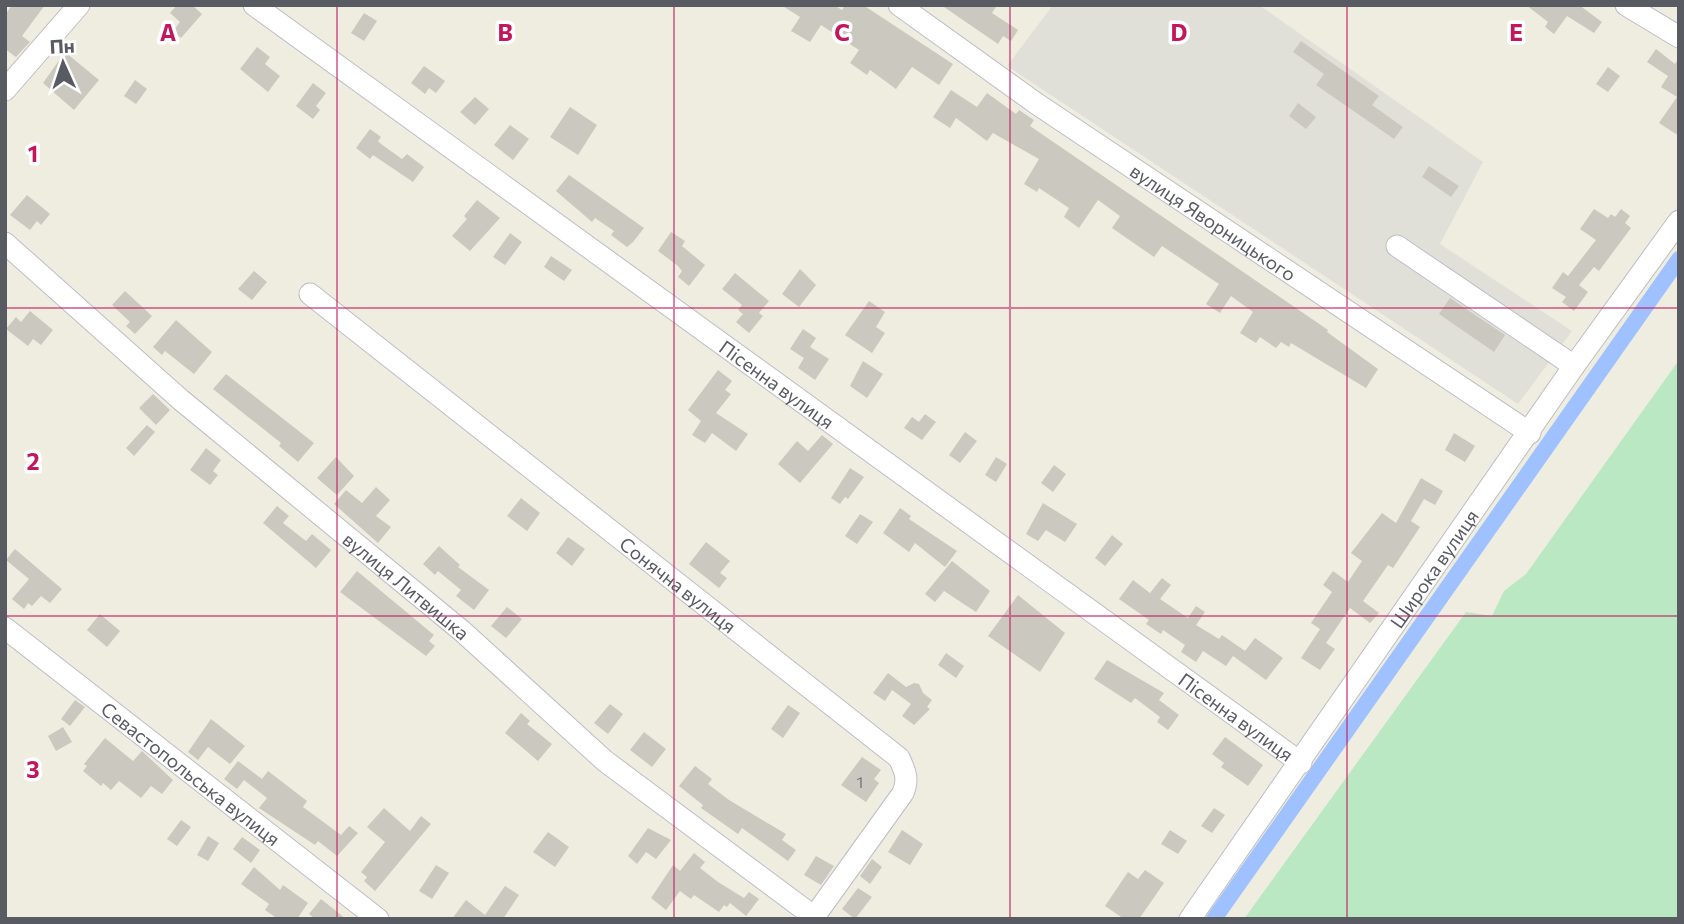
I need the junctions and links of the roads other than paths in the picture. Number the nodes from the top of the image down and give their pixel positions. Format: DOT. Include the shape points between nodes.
graph roads {
  1 [pos="79,5"];
  2 [pos="254,5"];
  3 [pos="900,5"];
  4 [pos="1626,5"];
  5 [pos="1679,37"];
  6 [pos="5,90"];
  7 [pos="1679,221"];
  8 [pos="5,243"];
  9 [pos="1397,246"];
  10 [pos="310,293"];
  11 [pos="1574,366"];
  12 [pos="1530,433"];
  13 [pos="5,628"];
  14 [pos="1301,763"];
  15 [pos="816,918"];
  16 [pos="378,919"];
  17 [pos="1190,919"];
  1 -- 6 [label="street"];
  2 -- 14 [label="street, Пісенна вулиця"];
  3 -- 12 [label="street, вулиця Яворницького" via="1037,104"];
  4 -- 5 [label="street"];
  7 -- 11 [label="street, Широка вулиця"];
  8 -- 15 [label="street, вулиця Литвишка" via="181,400 462,631 605,761"];
  9 -- 11 [label="street"];
  10 -- 15 [label="street, Сонячна вулиця" via="899,758 906,773 904,793"];
  11 -- 12 [label="street, Широка вулиця"];
  12 -- 14 [label="street, Широка вулиця"];
  13 -- 16 [label="street, Севастопольська вулиця"];
  14 -- 17 [label="street, Широка вулиця"];
}
